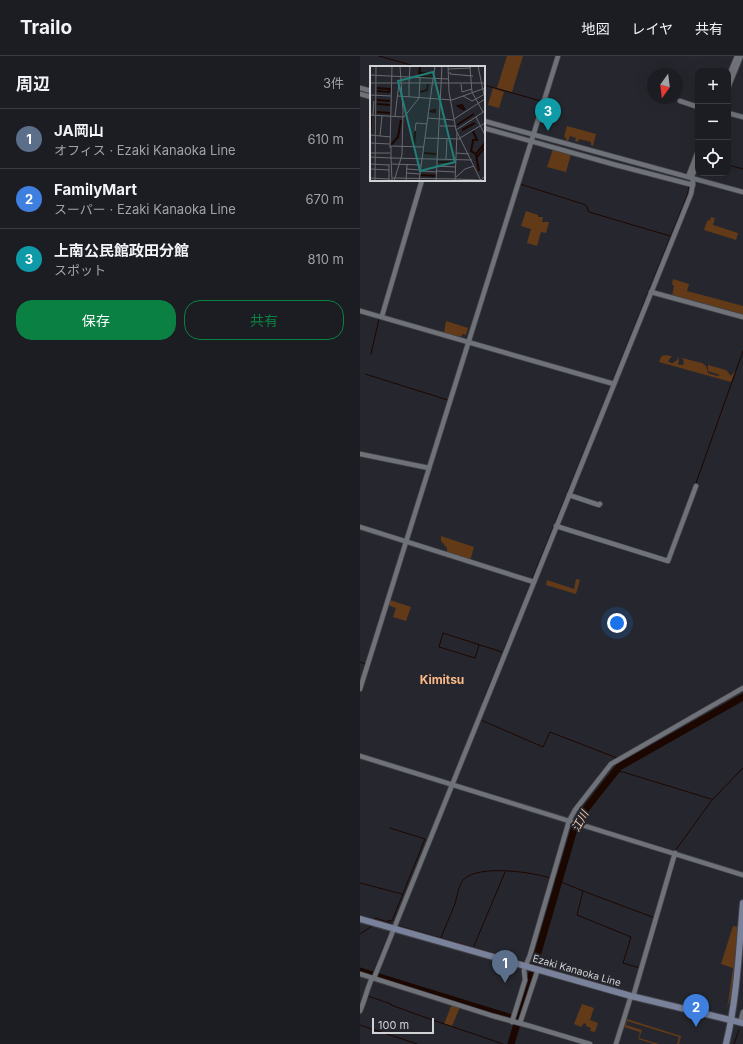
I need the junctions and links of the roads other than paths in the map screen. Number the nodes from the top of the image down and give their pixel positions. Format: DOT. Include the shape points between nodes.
graph roads {
  1 [pos="737,56"];
  2 [pos="741,56"];
  3 [pos="555,57"];
  4 [pos="737,67"];
  5 [pos="743,68"];
  6 [pos="731,71"];
  7 [pos="731,81"];
  8 [pos="360,88"];
  9 [pos="370,91"];
  10 [pos="360,94"];
  11 [pos="370,97"];
  12 [pos="683,102"];
  13 [pos="695,106"];
  14 [pos="731,114"];
  15 [pos="743,117"];
  16 [pos="485,121"];
  17 [pos="485,128"];
  18 [pos="533,139"];
  19 [pos="695,160"];
  20 [pos="695,169"];
  21 [pos="422,181"];
  22 [pos="688,181"];
  23 [pos="743,192"];
  24 [pos="651,292"];
  25 [pos="360,311"];
  26 [pos="382,316"];
  27 [pos="743,317"];
  28 [pos="467,341"];
  29 [pos="612,383"];
  30 [pos="360,454"];
  31 [pos="428,468"];
  32 [pos="696,486"];
  33 [pos="569,495"];
  34 [pos="600,504"];
  35 [pos="556,526"];
  36 [pos="360,527"];
  37 [pos="405,541"];
  38 [pos="532,581"];
  39 [pos="743,688"];
  40 [pos="360,689"];
  41 [pos="360,756"];
  42 [pos="451,784"];
  43 [pos="571,821"];
  44 [pos="675,853"];
  45 [pos="743,875"];
  46 [pos="743,903"];
  47 [pos="360,919"];
  48 [pos="394,928"];
  49 [pos="527,966"];
  50 [pos="537,969"];
  51 [pos="360,974"];
  52 [pos="374,977"];
  53 [pos="632,996"];
  54 [pos="360,1012"];
  55 [pos="743,1012"];
  56 [pos="513,1020"];
  57 [pos="731,1021"];
  58 [pos="520,1023"];
  59 [pos="742,1023"];
  60 [pos="590,1044"];
  61 [pos="616,1044"];
  62 [pos="726,1044"];
  1 -- 6 [label="street"];
  2 -- 4 [label="street"];
  3 -- 18 [label="street"];
  4 -- 5 [label="street"];
  4 -- 7 [label="street"];
  8 -- 9 [label="street"];
  10 -- 11 [label="street"];
  12 -- 13 [label="street"];
  14 -- 15 [label="street"];
  16 -- 18 [label="street"];
  17 -- 18 [label="street"];
  18 -- 22 [label="street"];
  18 -- 28 [label="street"];
  19 -- 22 [label="street"];
  20 -- 22 [label="street"];
  21 -- 26 [label="street"];
  22 -- 23 [label="street"];
  22 -- 24 [label="street" via="691,194"];
  24 -- 27 [label="street"];
  24 -- 29 [label="street"];
  25 -- 26 [label="street"];
  26 -- 28 [label="street"];
  28 -- 29 [label="street"];
  28 -- 31 [label="street"];
  29 -- 33 [label="street"];
  30 -- 31 [label="street"];
  31 -- 37 [label="street"];
  32 -- 35 [label="street" via="668,561"];
  33 -- 34 [label="street"];
  33 -- 35 [label="street"];
  35 -- 38 [label="street"];
  36 -- 37 [label="street"];
  37 -- 38 [label="street"];
  37 -- 40 [label="street"];
  38 -- 42 [label="street"];
  39 -- 43 [label="street" via="611,764 575,810"];
  41 -- 42 [label="street"];
  42 -- 43 [label="street"];
  42 -- 48 [label="street"];
  43 -- 44 [label="street"];
  43 -- 49 [label="street"];
  44 -- 45 [label="street"];
  44 -- 53 [label="street"];
  46 -- 57 [label="main road"];
  47 -- 48 [label="main road, Ezaki Kanaoka Line"];
  48 -- 49 [label="main road, Ezaki Kanaoka Line"];
  48 -- 52 [label="street"];
  49 -- 50 [label="main road, Ezaki Kanaoka Line"];
  49 -- 56 [label="street"];
  50 -- 53 [label="main road, Ezaki Kanaoka Line"];
  50 -- 58 [label="street"];
  51 -- 52 [label="street"];
  52 -- 54 [label="street"];
  52 -- 56 [label="street"];
  53 -- 57 [label="main road, Ezaki Kanaoka Line"];
  53 -- 61 [label="street"];
  55 -- 59 [label="street"];
  56 -- 58 [label="street"];
  57 -- 59 [label="main road, Ezaki Kanaoka Line"];
  57 -- 62 [label="main road"];
  58 -- 60 [label="street"];
}
